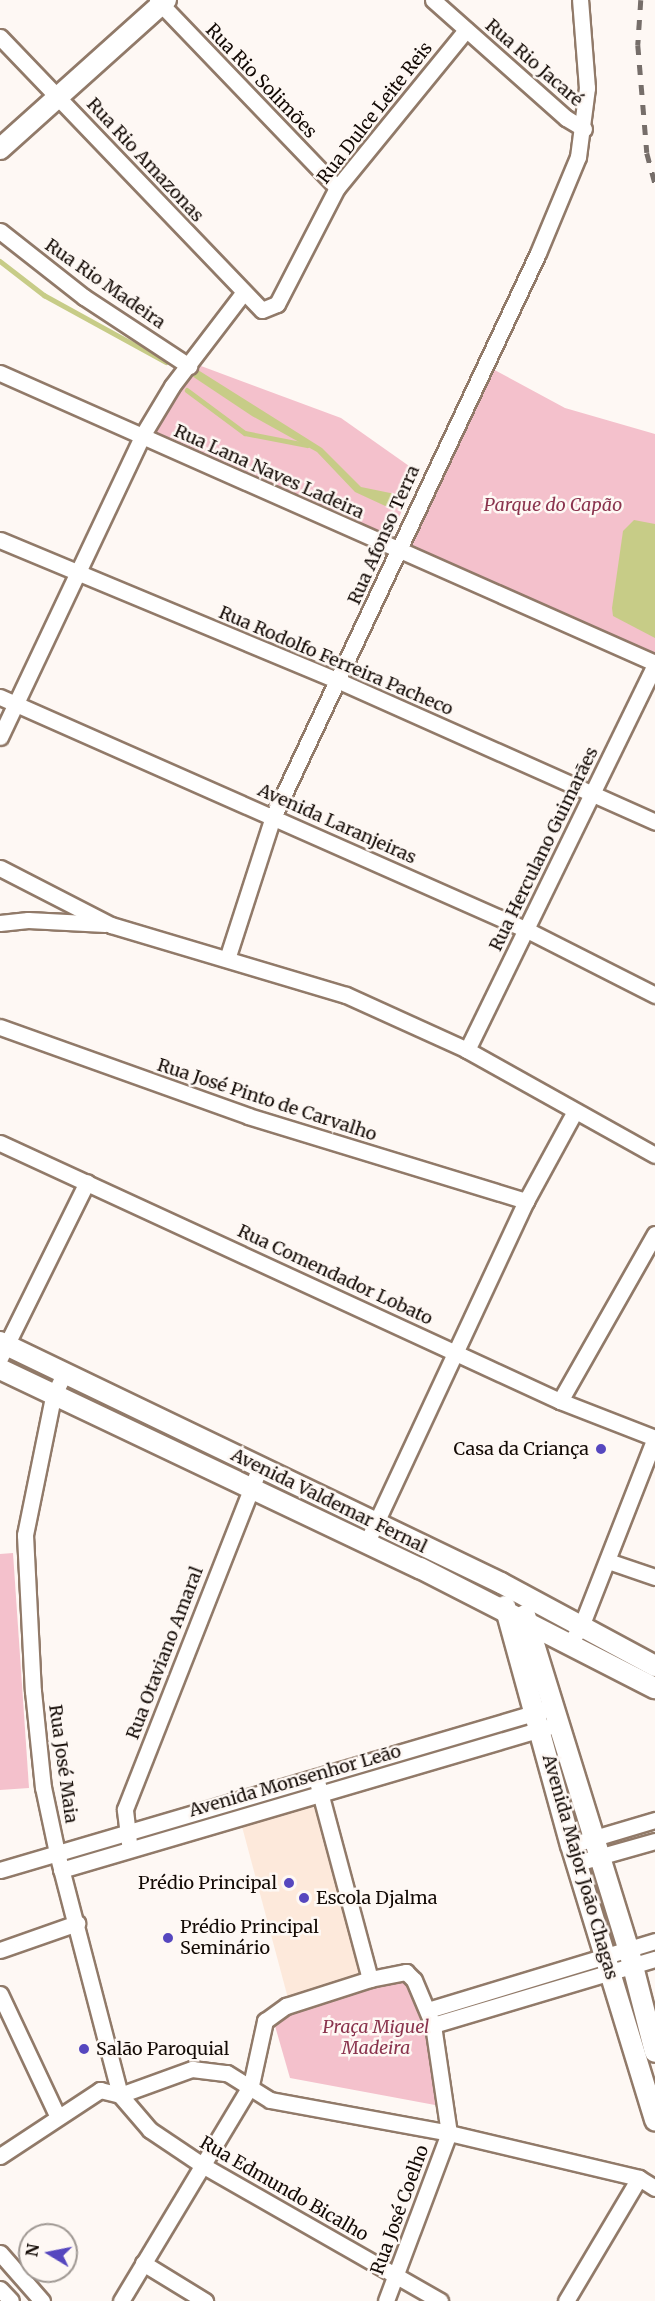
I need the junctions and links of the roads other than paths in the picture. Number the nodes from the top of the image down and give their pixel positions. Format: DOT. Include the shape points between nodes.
graph roads {
  1 [pos="433,0"];
  2 [pos="580,0"];
  3 [pos="161,2"];
  4 [pos="466,30"];
  5 [pos="0,37"];
  6 [pos="58,95"];
  7 [pos="584,129"];
  8 [pos="0,148"];
  9 [pos="338,188"];
  10 [pos="0,231"];
  11 [pos="243,293"];
  12 [pos="262,310"];
  13 [pos="189,366"];
  14 [pos="0,373"];
  15 [pos="142,436"];
  16 [pos="0,540"];
  17 [pos="398,550"];
  18 [pos="79,573"];
  19 [pos="655,664"];
  20 [pos="339,681"];
  21 [pos="7,700"];
  22 [pos="0,737"];
  23 [pos="591,794"];
  24 [pos="273,817"];
  25 [pos="655,822"];
  26 [pos="0,868"];
  27 [pos="0,923"];
  28 [pos="111,925"];
  29 [pos="527,930"];
  30 [pos="227,959"];
  31 [pos="655,995"];
  32 [pos="0,1027"];
  33 [pos="467,1050"];
  34 [pos="574,1113"];
  35 [pos="0,1143"];
  36 [pos="655,1155"];
  37 [pos="87,1182"];
  38 [pos="526,1201"];
  39 [pos="655,1234"];
  40 [pos="2,1348"];
  41 [pos="457,1354"];
  42 [pos="0,1369"];
  43 [pos="64,1372"];
  44 [pos="53,1397"];
  45 [pos="116,1398"];
  46 [pos="560,1401"];
  47 [pos="106,1420"];
  48 [pos="162,1420"];
  49 [pos="655,1438"];
  50 [pos="152,1442"];
  51 [pos="207,1442"];
  52 [pos="198,1463"];
  53 [pos="260,1467"];
  54 [pos="251,1488"];
  55 [pos="311,1492"];
  56 [pos="302,1512"];
  57 [pos="376,1524"];
  58 [pos="366,1544"];
  59 [pos="429,1549"];
  60 [pos="608,1561"];
  61 [pos="420,1568"];
  62 [pos="655,1577"];
  63 [pos="501,1583"];
  64 [pos="521,1594"];
  65 [pos="507,1614"];
  66 [pos="526,1622"];
  67 [pos="582,1624"];
  68 [pos="569,1644"];
  69 [pos="624,1662"];
  70 [pos="655,1666"];
  71 [pos="655,1688"];
  72 [pos="556,1715"];
  73 [pos="537,1721"];
  74 [pos="480,1728"];
  75 [pos="430,1744"];
  76 [pos="487,1744"];
  77 [pos="369,1760"];
  78 [pos="435,1760"];
  79 [pos="315,1776"];
  80 [pos="376,1776"];
  81 [pos="321,1793"];
  82 [pos="244,1798"];
  83 [pos="248,1814"];
  84 [pos="655,1820"];
  85 [pos="193,1823"];
  86 [pos="126,1834"];
  87 [pos="655,1841"];
  88 [pos="597,1847"];
  89 [pos="130,1849"];
  90 [pos="57,1853"];
  91 [pos="574,1854"];
  92 [pos="0,1870"];
  93 [pos="62,1870"];
  94 [pos="77,1923"];
  95 [pos="655,1941"];
  96 [pos="0,1950"];
  97 [pos="631,1956"];
  98 [pos="655,1959"];
  99 [pos="608,1963"];
  100 [pos="370,1979"];
  101 [pos="517,1981"];
  102 [pos="0,1994"];
  103 [pos="522,1997"];
  104 [pos="428,2010"];
  105 [pos="433,2025"];
  106 [pos="655,2052"];
  107 [pos="649,2083"];
  108 [pos="250,2085"];
  109 [pos="120,2095"];
  110 [pos="57,2115"];
  111 [pos="655,2120"];
  112 [pos="449,2133"];
  113 [pos="0,2156"];
  114 [pos="202,2166"];
  115 [pos="639,2178"];
  116 [pos="655,2188"];
  117 [pos="0,2253"];
  118 [pos="143,2262"];
  119 [pos="397,2277"];
  120 [pos="0,2289"];
  121 [pos="10,2301"];
  122 [pos="42,2301"];
  123 [pos="121,2301"];
  124 [pos="205,2301"];
  125 [pos="386,2301"];
  126 [pos="441,2301"];
  127 [pos="566,2301"];
  1 -- 4 [label="street, Rua Rio Jacaré"];
  2 -- 7 [label="street, Rua Afonso Terra" via="587,88"];
  3 -- 6 [label="street"];
  3 -- 9 [label="street, Rua Rio Solimões"];
  4 -- 7 [label="street, Rua Rio Jacaré" via="566,118"];
  4 -- 9 [label="street, Rua Dulce Leite Reis"];
  5 -- 6 [label="street, Rua Rio Amazonas"];
  6 -- 8 [label="street"];
  6 -- 11 [label="street, Rua Rio Amazonas"];
  7 -- 17 [label="street, Rua Afonso Terra" via="578,156 538,253"];
  9 -- 12 [label="street, Rua Dulce Leite Reis" via="277,304"];
  10 -- 13 [label="street, Rua Rio Madeira" via="84,297"];
  11 -- 12 [label="street, Rua Rio Amazonas"];
  11 -- 13 [label="street"];
  13 -- 15 [label="street"];
  14 -- 15 [label="street, Rua Lana Naves Ladeira"];
  15 -- 17 [label="street, Rua Lana Naves Ladeira"];
  15 -- 18 [label="street"];
  16 -- 18 [label="street, Rua Rodolfo Ferreira Pacheco"];
  17 -- 19 [label="street, Rua Lana Naves Ladeira"];
  17 -- 20 [label="street, Rua Afonso Terra"];
  18 -- 20 [label="street, Rua Rodolfo Ferreira Pacheco"];
  18 -- 21 [label="street"];
  19 -- 23 [label="street, Rua Herculano Guimarães"];
  20 -- 23 [label="street, Rua Rodolfo Ferreira Pacheco"];
  20 -- 24 [label="street, Rua Afonso Terra"];
  21 -- 22 [label="street"];
  21 -- 24 [label="street, Avenida Laranjeiras"];
  23 -- 25 [label="street, Rua Rodolfo Ferreira Pacheco"];
  23 -- 29 [label="street, Rua Herculano Guimarães"];
  24 -- 29 [label="street, Avenida Laranjeiras"];
  24 -- 30 [label="street, Rua Afonso Terra"];
  26 -- 28 [label="street"];
  27 -- 28 [label="street" via="28,920"];
  28 -- 30 [label="street"];
  29 -- 31 [label="street, Avenida Laranjeiras"];
  29 -- 33 [label="street, Rua Herculano Guimarães"];
  30 -- 33 [label="street" via="346,995"];
  32 -- 38 [label="street, Rua José Pinto de Carvalho" via="248,1116"];
  33 -- 34 [label="street"];
  34 -- 36 [label="street"];
  34 -- 38 [label="street"];
  35 -- 37 [label="street, Rua Comendador Lobato"];
  37 -- 40 [label="street"];
  37 -- 41 [label="street, Rua Comendador Lobato"];
  38 -- 41 [label="street"];
  39 -- 46 [label="street"];
  40 -- 43 [label="street, Avenida Valdemar Fernal"];
  41 -- 46 [label="street, Rua Comendador Lobato"];
  41 -- 57 [label="street"];
  42 -- 44 [label="street, Avenida Valdemar Fernal"];
  43 -- 44 [label="street, Rua José Maia"];
  43 -- 45 [label="street, Avenida Valdemar Fernal"];
  44 -- 47 [label="street, Avenida Valdemar Fernal"];
  44 -- 90 [label="street, Rua José Maia" via="25,1535 24,1561 42,1777"];
  45 -- 47 [label="street"];
  45 -- 48 [label="street, Avenida Valdemar Fernal"];
  46 -- 49 [label="street, Rua Comendador Lobato"];
  47 -- 50 [label="street, Avenida Valdemar Fernal"];
  48 -- 50 [label="street"];
  48 -- 51 [label="street, Avenida Valdemar Fernal"];
  49 -- 60 [label="street"];
  50 -- 52 [label="street, Avenida Valdemar Fernal"];
  51 -- 52 [label="street"];
  51 -- 53 [label="street, Avenida Valdemar Fernal"];
  52 -- 54 [label="street, Avenida Valdemar Fernal"];
  53 -- 54 [label="street, Rua Otaviano Amaral"];
  53 -- 55 [label="street, Avenida Valdemar Fernal"];
  54 -- 56 [label="street, Avenida Valdemar Fernal"];
  54 -- 86 [label="street, Rua Otaviano Amaral" via="125,1809"];
  55 -- 56 [label="street"];
  55 -- 57 [label="street, Avenida Valdemar Fernal"];
  56 -- 58 [label="street, Avenida Valdemar Fernal"];
  57 -- 58 [label="street"];
  57 -- 59 [label="street, Avenida Valdemar Fernal"];
  58 -- 61 [label="street, Avenida Valdemar Fernal"];
  59 -- 61 [label="street"];
  59 -- 63 [label="street, Avenida Valdemar Fernal"];
  60 -- 62 [label="street"];
  60 -- 67 [label="street"];
  61 -- 65 [label="street, Avenida Valdemar Fernal"];
  63 -- 64 [label="street, Avenida Valdemar Fernal"];
  63 -- 65 [label="street, Avenida Major João Chagas"];
  64 -- 66 [label="street, Avenida Major João Chagas"];
  64 -- 67 [label="street, Avenida Valdemar Fernal"];
  65 -- 66 [label="street, Avenida Valdemar Fernal"];
  65 -- 73 [label="street, Avenida Major João Chagas"];
  66 -- 68 [label="street, Avenida Valdemar Fernal"];
  66 -- 72 [label="street, Avenida Major João Chagas"];
  67 -- 68 [label="street"];
  67 -- 69 [label="street, Avenida Valdemar Fernal"];
  68 -- 69 [label="street, Avenida Valdemar Fernal"];
  69 -- 70 [label="street, Avenida Valdemar Fernal"];
  69 -- 71 [label="street, Avenida Valdemar Fernal"];
  72 -- 73 [label="street"];
  72 -- 88 [label="street, Avenida Major João Chagas"];
  73 -- 74 [label="street, Avenida Monsenhor Leão"];
  73 -- 76 [label="street, Avenida Monsenhor Leão"];
  73 -- 91 [label="street, Avenida Major João Chagas"];
  74 -- 75 [label="street, Avenida Monsenhor Leão"];
  74 -- 76 [label="street"];
  75 -- 77 [label="street, Avenida Monsenhor Leão"];
  75 -- 78 [label="street"];
  76 -- 78 [label="street, Avenida Monsenhor Leão"];
  77 -- 79 [label="street, Avenida Monsenhor Leão"];
  77 -- 80 [label="street"];
  78 -- 80 [label="street, Avenida Monsenhor Leão"];
  79 -- 81 [label="street"];
  79 -- 82 [label="street, Avenida Monsenhor Leão"];
  80 -- 81 [label="street, Avenida Monsenhor Leão"];
  81 -- 83 [label="street, Avenida Monsenhor Leão"];
  81 -- 100 [label="street"];
  82 -- 83 [label="street"];
  82 -- 85 [label="street, Avenida Monsenhor Leão"];
  83 -- 85 [label="street, Avenida Monsenhor Leão"];
  84 -- 88 [label="street"];
  85 -- 86 [label="street, Avenida Monsenhor Leão"];
  85 -- 89 [label="street, Avenida Monsenhor Leão"];
  86 -- 89 [label="street, Rua Otaviano Amaral"];
  86 -- 90 [label="street, Avenida Monsenhor Leão"];
  87 -- 88 [label="street"];
  88 -- 91 [label="street"];
  88 -- 97 [label="street, Avenida Major João Chagas"];
  89 -- 93 [label="street, Avenida Monsenhor Leão"];
  90 -- 92 [label="street, Avenida Monsenhor Leão"];
  90 -- 93 [label="street, Rua José Maia"];
  91 -- 99 [label="street, Avenida Major João Chagas"];
  93 -- 94 [label="street, Rua José Maia"];
  94 -- 96 [label="street"];
  94 -- 109 [label="street, Rua José Maia"];
  95 -- 97 [label="street"];
  97 -- 98 [label="street"];
  97 -- 99 [label="street"];
  97 -- 106 [label="street, Avenida Major João Chagas"];
  99 -- 101 [label="street"];
  99 -- 103 [label="street"];
  99 -- 107 [label="street, Avenida Major João Chagas"];
  100 -- 104 [label="street" via="406,1972"];
  100 -- 108 [label="street" via="273,2012 265,2021"];
  101 -- 103 [label="street"];
  101 -- 104 [label="street"];
  102 -- 110 [label="street"];
  103 -- 105 [label="street"];
  104 -- 105 [label="street"];
  105 -- 112 [label="street"];
  107 -- 111 [label="street, Avenida Major João Chagas"];
  108 -- 109 [label="street" via="228,2073 192,2069"];
  108 -- 112 [label="street" via="270,2100"];
  108 -- 114 [label="street"];
  109 -- 110 [label="street" via="100,2090"];
  109 -- 114 [label="street, Rua Edmundo Bicalho" via="150,2130"];
  110 -- 113 [label="street"];
  112 -- 115 [label="street"];
  112 -- 119 [label="street, Rua José Coelho"];
  114 -- 118 [label="street"];
  114 -- 119 [label="street, Rua Edmundo Bicalho"];
  115 -- 116 [label="street"];
  115 -- 127 [label="street"];
  117 -- 122 [label="street"];
  118 -- 123 [label="street"];
  118 -- 124 [label="street"];
  119 -- 125 [label="street, Rua José Coelho"];
  119 -- 126 [label="street, Rua Edmundo Bicalho"];
  120 -- 121 [label="street"];
}
